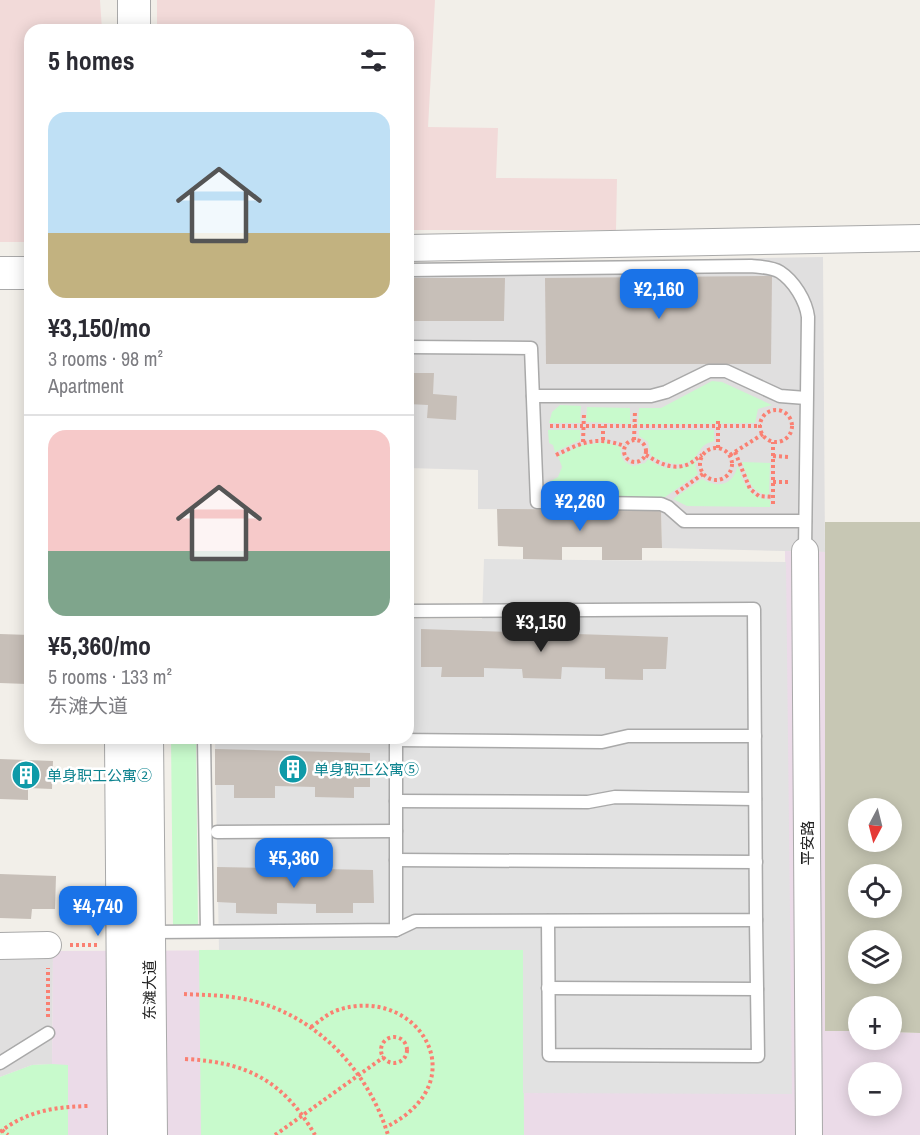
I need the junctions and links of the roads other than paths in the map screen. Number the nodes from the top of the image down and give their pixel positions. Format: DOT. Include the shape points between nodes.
graph roads {
  1 [pos="134,0"];
  2 [pos="134,24"];
  3 [pos="920,238"];
  4 [pos="414,248"];
  5 [pos="414,270"];
  6 [pos="0,273"];
  7 [pos="24,273"];
  8 [pos="414,347"];
  9 [pos="533,396"];
  10 [pos="806,398"];
  11 [pos="805,521"];
  12 [pos="805,551"];
  13 [pos="414,611"];
  14 [pos="755,736"];
  15 [pos="414,739"];
  16 [pos="121,744"];
  17 [pos="147,744"];
  18 [pos="204,744"];
  19 [pos="396,744"];
  20 [pos="755,800"];
  21 [pos="396,801"];
  22 [pos="396,831"];
  23 [pos="217,832"];
  24 [pos="396,860"];
  25 [pos="756,862"];
  26 [pos="756,920"];
  27 [pos="548,921"];
  28 [pos="396,930"];
  29 [pos="207,932"];
  30 [pos="132,936"];
  31 [pos="48,945"];
  32 [pos="0,946"];
  33 [pos="548,988"];
  34 [pos="757,989"];
  35 [pos="48,1033"];
  36 [pos="0,1063"];
  37 [pos="124,1135"];
  38 [pos="151,1135"];
  39 [pos="809,1135"];
  1 -- 2 [label="street"];
  3 -- 4 [label="street"];
  5 -- 10 [label="lane" via="751,266 778,270 806,307"];
  6 -- 7 [label="street"];
  8 -- 9 [label="lane" via="531,348"];
  9 -- 10 [label="lane" via="651,396 709,371 726,371 780,396"];
  9 -- 11 [label="lane" via="537,502 661,504 684,521"];
  10 -- 11 [label="lane"];
  11 -- 12 [label="lane"];
  12 -- 39 [label="street, 平安路"];
  13 -- 14 [label="lane" via="754,609"];
  14 -- 15 [label="lane" via="628,736 602,742"];
  14 -- 20 [label="lane"];
  16 -- 30 [label="street, 东滩大道"];
  17 -- 30 [label="street, 东滩大道"];
  18 -- 29 [label="lane"];
  19 -- 21 [label="lane"];
  20 -- 21 [label="lane" via="615,797 588,802"];
  20 -- 25 [label="lane"];
  21 -- 22 [label="lane"];
  22 -- 23 [label="lane"];
  22 -- 24 [label="lane"];
  24 -- 25 [label="lane"];
  24 -- 28 [label="lane"];
  25 -- 26 [label="lane"];
  26 -- 27 [label="lane"];
  26 -- 34 [label="lane"];
  27 -- 28 [label="lane" via="415,921"];
  27 -- 33 [label="lane"];
  28 -- 29 [label="lane"];
  29 -- 30 [label="lane"];
  30 -- 37 [label="street, 东滩大道"];
  30 -- 38 [label="street, 东滩大道"];
  31 -- 32 [label="street"];
  33 -- 34 [label="lane"];
  33 -- 34 [label="lane" via="549,1055 758,1056"];
  35 -- 36 [label="lane"];
}
